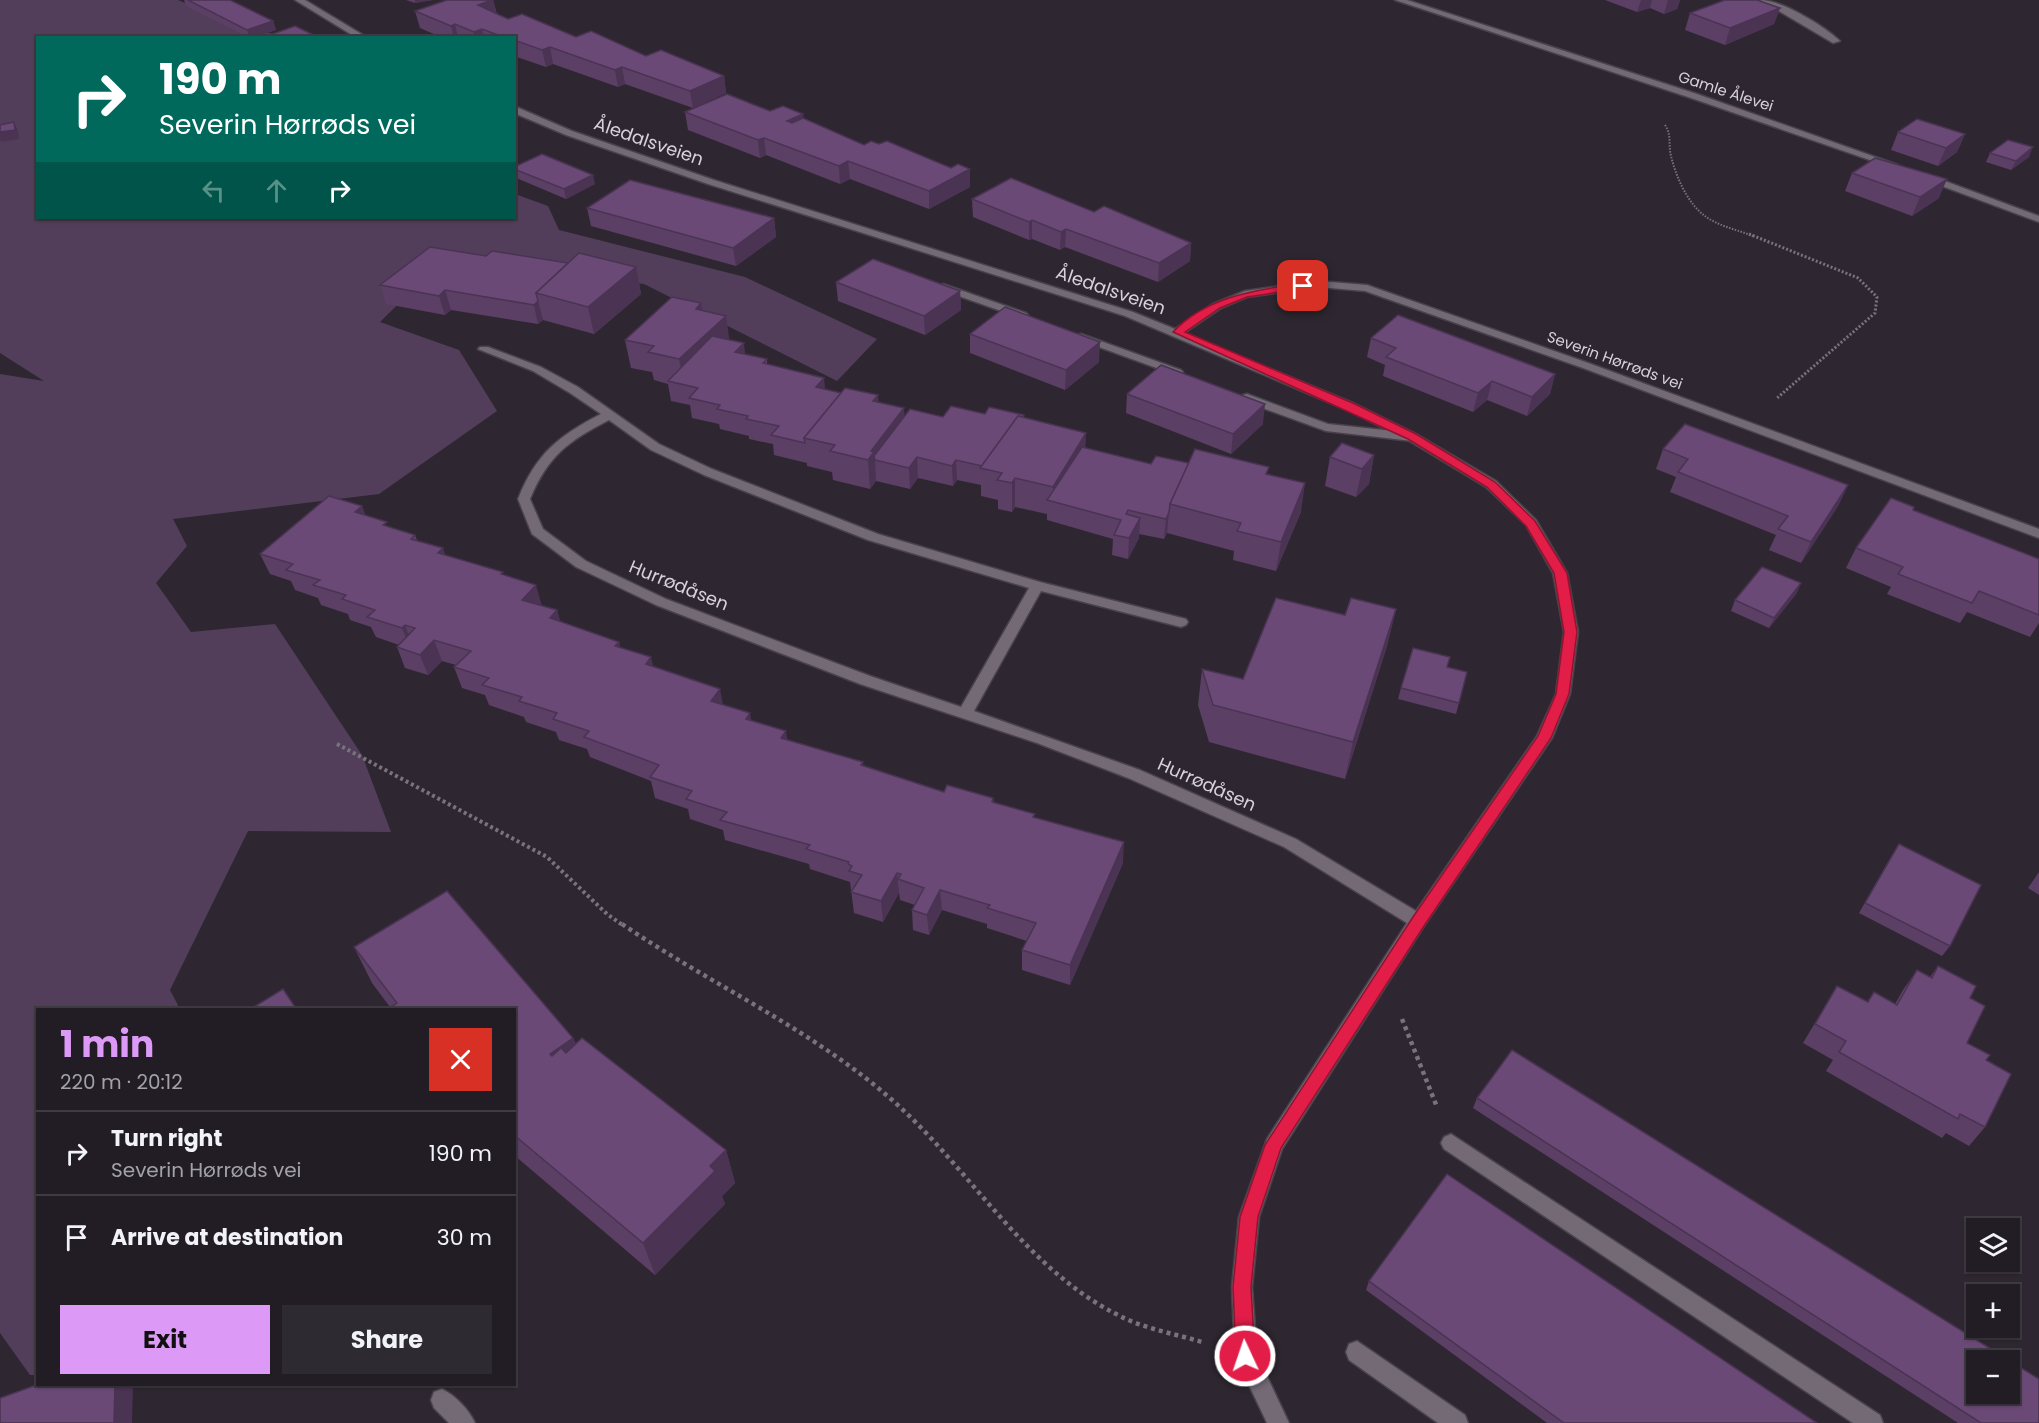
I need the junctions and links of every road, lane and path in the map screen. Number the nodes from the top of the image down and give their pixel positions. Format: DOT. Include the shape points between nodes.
graph roads {
  1 [pos="299,0"];
  2 [pos="1400,0"];
  3 [pos="1764,0"];
  4 [pos="361,36"];
  5 [pos="1836,41"];
  6 [pos="516,110"];
  7 [pos="1663,123"];
  8 [pos="1905,169"];
  9 [pos="1916,174"];
  10 [pos="2039,219"];
  11 [pos="928,281"];
  12 [pos="1039,322"];
  13 [pos="1178,332"];
  14 [pos="1072,334"];
  15 [pos="484,349"];
  16 [pos="1194,379"];
  17 [pos="1238,395"];
  18 [pos="609,415"];
  19 [pos="1746,425"];
  20 [pos="1412,437"];
  21 [pos="2039,534"];
  22 [pos="1037,586"];
  23 [pos="1181,622"];
  24 [pos="965,712"];
  25 [pos="337,744"];
  26 [pos="1418,921"];
  27 [pos="1383,974"];
  28 [pos="1451,1143"];
  29 [pos="1357,1352"];
  30 [pos="1245,1356"];
  31 [pos="442,1400"];
  32 [pos="464,1423"];
  33 [pos="1278,1423"];
  34 [pos="1457,1423"];
  35 [pos="1872,1423"];
  1 -- 4 [label="street"];
  2 -- 8 [label="street, Gamle Ålevei"];
  3 -- 5 [label="street"];
  6 -- 13 [label="street, Åledalsveien" via="569,133 700,178 940,252"];
  7 -- 19 [label="path" via="1669,129 1671,155 1689,200 1706,217 1858,278 1877,297 1875,313"];
  9 -- 10 [label="street"];
  11 -- 12 [label="street"];
  13 -- 19 [label="street, Severin Hørrøds vei" via="1217,306 1245,294 1318,284 1367,288"];
  13 -- 20 [label="street, Åledalsveien"];
  14 -- 16 [label="street"];
  15 -- 18 [label="street" via="537,369"];
  17 -- 20 [label="street" via="1326,428"];
  18 -- 22 [label="street" via="655,447 708,472 873,537"];
  18 -- 24 [label="street, Hurrødåsen" via="556,445 535,470 524,499 537,531 581,564 661,602 865,680"];
  19 -- 21 [label="street, Severin Hørrøds vei"];
  20 -- 26 [label="street, Åledalsveien" via="1491,484 1531,524 1560,573 1571,632 1563,694 1544,738"];
  22 -- 23 [label="street"];
  22 -- 24 [label="street"];
  24 -- 26 [label="street, Hurrødåsen" via="1134,774 1228,814 1290,843"];
  25 -- 30 [label="path" via="547,857 607,914 818,1045 891,1099 1030,1248 1071,1286 1121,1317"];
  26 -- 27 [label="street, Åledalsveien"];
  27 -- 28 [label="path"];
  27 -- 30 [label="street, Åledalsveien" via="1274,1145 1249,1217 1242,1287"];
  28 -- 35 [label="street"];
  29 -- 34 [label="street"];
  30 -- 33 [label="street, Åledalsveien"];
  31 -- 32 [label="street"];
}
